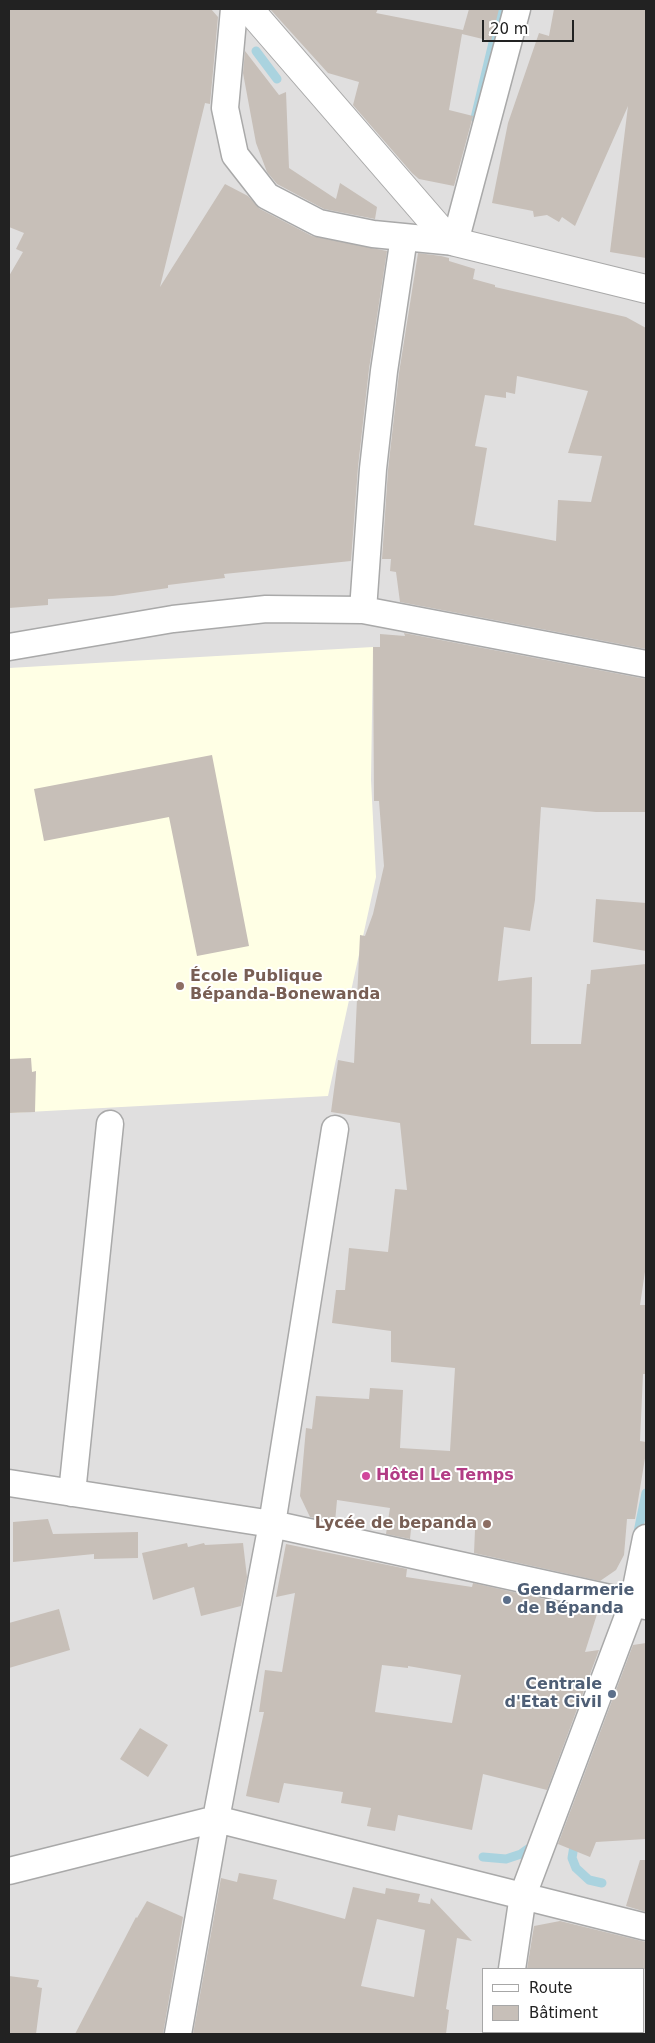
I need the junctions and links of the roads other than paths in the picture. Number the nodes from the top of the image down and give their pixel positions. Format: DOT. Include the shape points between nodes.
graph roads {
  1 [pos="234,9"];
  2 [pos="249,9"];
  3 [pos="517,9"];
  4 [pos="404,237"];
  5 [pos="455,242"];
  6 [pos="646,289"];
  7 [pos="363,610"];
  8 [pos="9,647"];
  9 [pos="646,664"];
  10 [pos="110,1124"];
  11 [pos="336,1129"];
  12 [pos="9,1483"];
  13 [pos="72,1493"];
  14 [pos="272,1524"];
  15 [pos="646,1538"];
  16 [pos="640,1604"];
  17 [pos="216,1819"];
  18 [pos="9,1871"];
  19 [pos="523,1896"];
  20 [pos="646,1927"];
  21 [pos="512,1968"];
  22 [pos="178,2034"];
  1 -- 4 [label="street" via="225,108 235,155 267,196 319,223"];
  2 -- 5 [label="street" via="442,232"];
  3 -- 5 [label="street"];
  4 -- 5 [label="street"];
  4 -- 7 [label="street" via="374,459"];
  5 -- 6 [label="street"];
  7 -- 8 [label="street" via="266,609 173,619"];
  7 -- 9 [label="street"];
  10 -- 13 [label="street"];
  11 -- 14 [label="street"];
  12 -- 13 [label="street"];
  13 -- 14 [label="street"];
  14 -- 16 [label="street"];
  14 -- 17 [label="street"];
  15 -- 16 [label="street"];
  16 -- 19 [label="street"];
  17 -- 18 [label="street"];
  17 -- 19 [label="street"];
  17 -- 22 [label="street"];
  19 -- 20 [label="street"];
  19 -- 21 [label="street"];
}
